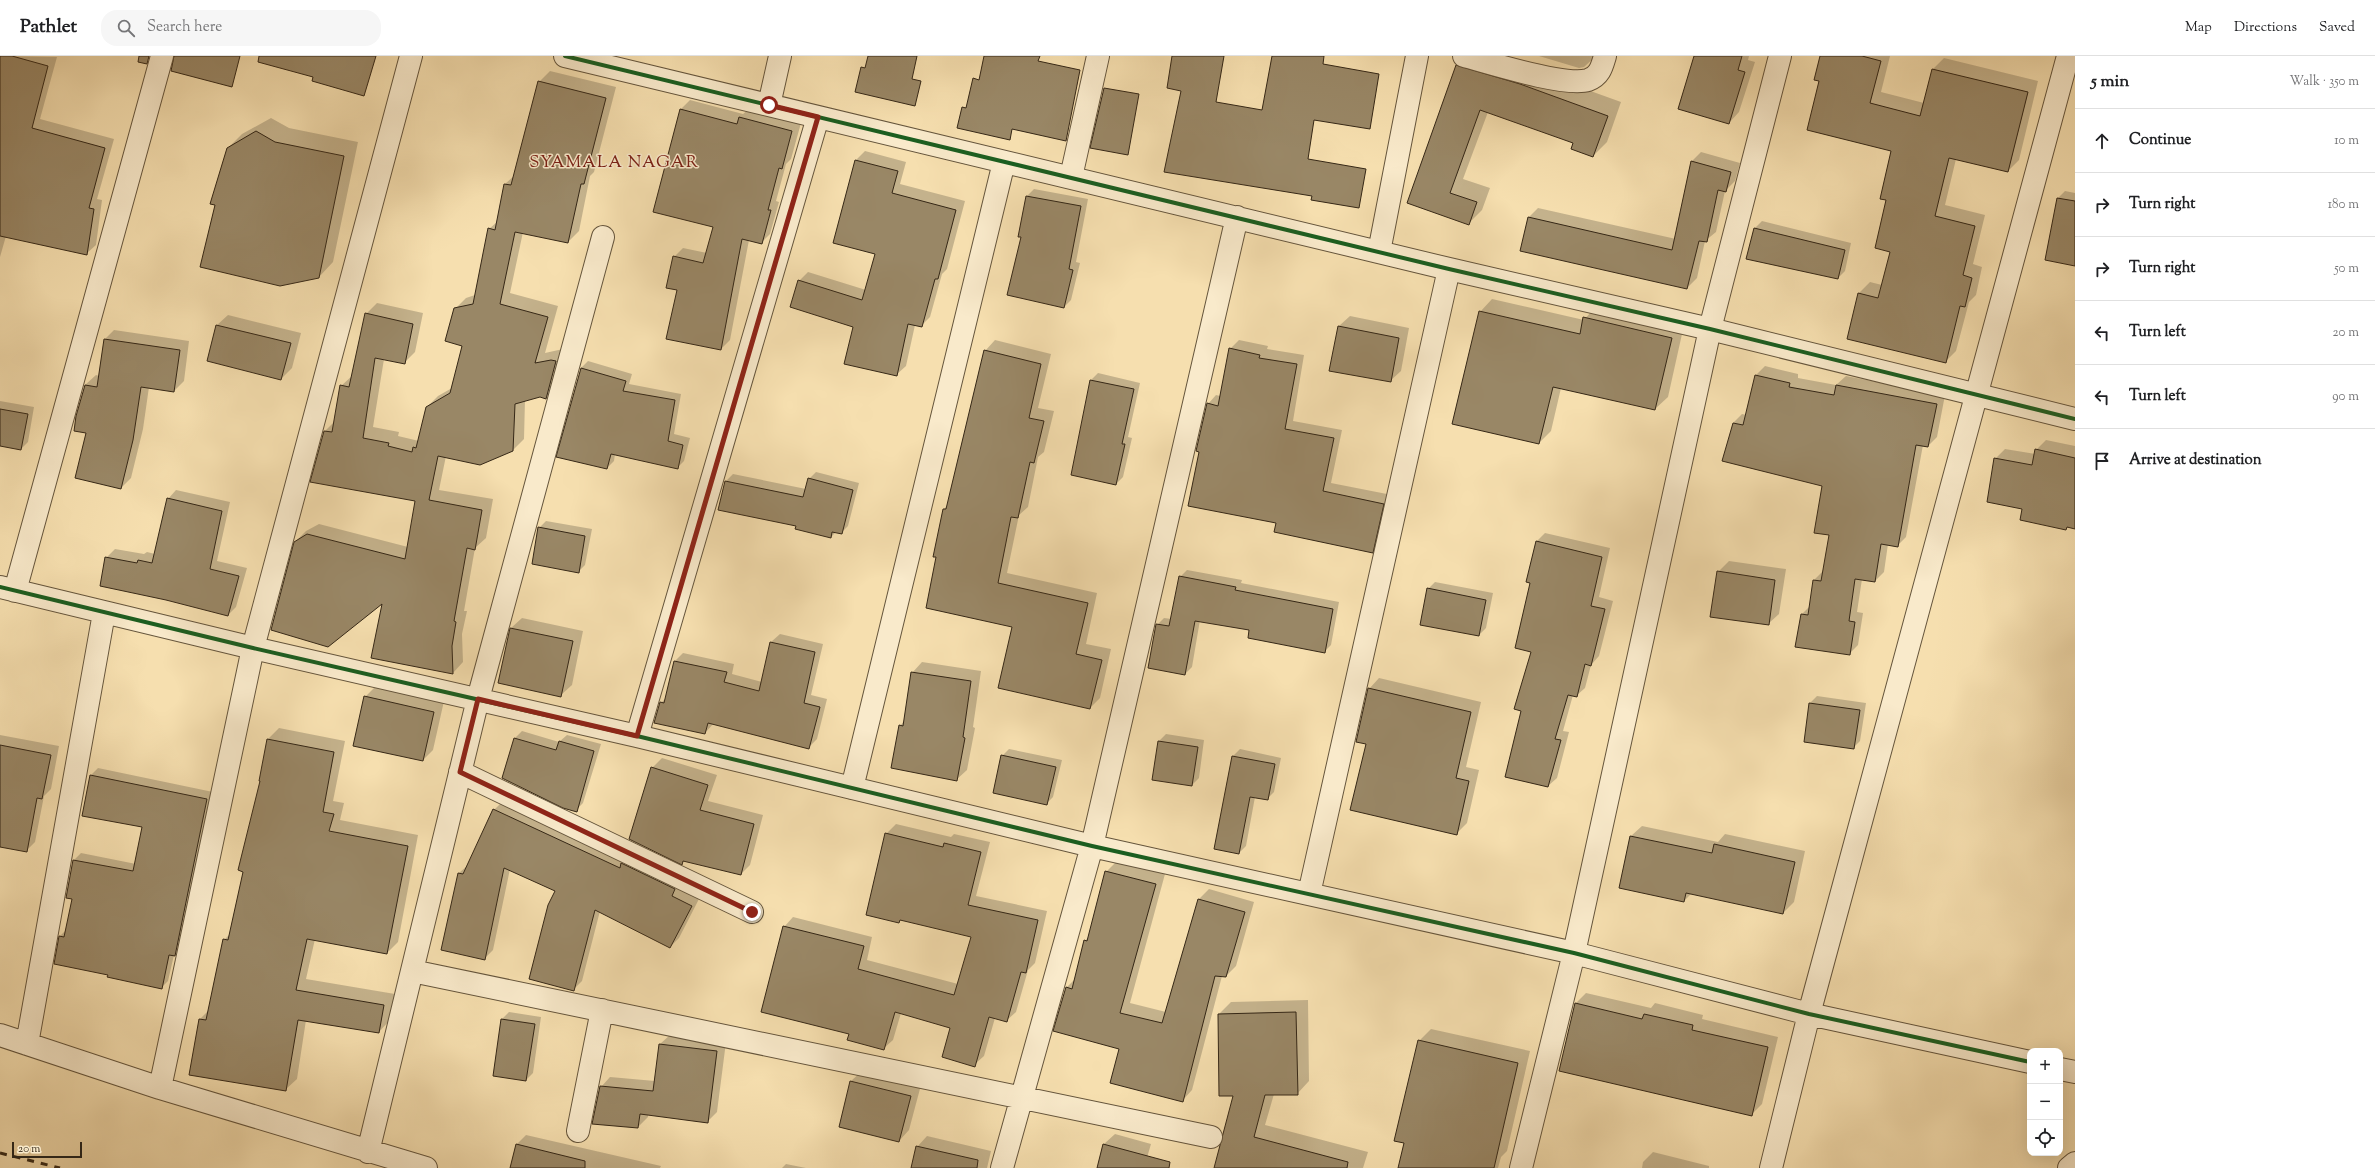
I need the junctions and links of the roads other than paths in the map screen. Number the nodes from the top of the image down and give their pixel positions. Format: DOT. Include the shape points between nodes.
graph roads {
  1 [pos="162,56"];
  2 [pos="410,56"];
  3 [pos="565,56"];
  4 [pos="780,56"];
  5 [pos="1098,56"];
  6 [pos="1417,56"];
  7 [pos="1464,56"];
  8 [pos="1605,56"];
  9 [pos="1780,56"];
  10 [pos="2068,56"];
  11 [pos="588,59"];
  12 [pos="769,105"];
  13 [pos="818,117"];
  14 [pos="1004,162"];
  15 [pos="1071,177"];
  16 [pos="1237,218"];
  17 [pos="603,237"];
  18 [pos="1379,252"];
  19 [pos="1449,269"];
  20 [pos="1710,329"];
  21 [pos="1976,394"];
  22 [pos="2075,419"];
  23 [pos="7,589"];
  24 [pos="104,613"];
  25 [pos="253,648"];
  26 [pos="478,699"];
  27 [pos="637,736"];
  28 [pos="460,772"];
  29 [pos="852,788"];
  30 [pos="1092,846"];
  31 [pos="1309,894"];
  32 [pos="752,912"];
  33 [pos="1574,953"];
  34 [pos="412,971"];
  35 [pos="602,1010"];
  36 [pos="1809,1014"];
  37 [pos="0,1035"];
  38 [pos="27,1044"];
  39 [pos="2027,1061"];
  40 [pos="2063,1070"];
  41 [pos="2075,1072"];
  42 [pos="160,1088"];
  43 [pos="1021,1098"];
  44 [pos="578,1131"];
  45 [pos="1212,1138"];
  46 [pos="368,1152"];
  47 [pos="2075,1163"];
  48 [pos="426,1168"];
  49 [pos="1002,1168"];
  50 [pos="1521,1168"];
  51 [pos="1771,1168"];
  52 [pos="2069,1168"];
  1 -- 23 [label="street"];
  2 -- 25 [label="street"];
  3 -- 11 [label="street"];
  4 -- 12 [label="street"];
  5 -- 15 [label="street"];
  6 -- 18 [label="street"];
  7 -- 8 [label="street" via="1558,80 1588,80 1600,72"];
  9 -- 20 [label="street"];
  10 -- 21 [label="street"];
  11 -- 12 [label="street"];
  12 -- 13 [label="street"];
  13 -- 14 [label="street"];
  13 -- 27 [label="street"];
  14 -- 15 [label="street"];
  14 -- 29 [label="street"];
  15 -- 16 [label="street"];
  16 -- 18 [label="street"];
  16 -- 30 [label="street"];
  17 -- 26 [label="street"];
  18 -- 19 [label="street"];
  19 -- 20 [label="street"];
  19 -- 31 [label="street"];
  20 -- 21 [label="street"];
  20 -- 33 [label="street"];
  21 -- 22 [label="street"];
  21 -- 36 [label="street"];
  23 -- 24 [label="street"];
  24 -- 25 [label="street"];
  24 -- 38 [label="street"];
  25 -- 26 [label="street"];
  25 -- 42 [label="street"];
  26 -- 27 [label="street"];
  26 -- 28 [label="street"];
  27 -- 29 [label="street"];
  28 -- 32 [label="street"];
  28 -- 34 [label="street"];
  29 -- 30 [label="street"];
  30 -- 31 [label="street"];
  30 -- 43 [label="street"];
  31 -- 33 [label="street"];
  33 -- 36 [label="street"];
  33 -- 50 [label="street"];
  34 -- 35 [label="street"];
  34 -- 46 [label="street"];
  35 -- 43 [label="street"];
  35 -- 44 [label="street"];
  36 -- 39 [label="street"];
  36 -- 51 [label="street"];
  37 -- 38 [label="street"];
  38 -- 42 [label="street"];
  40 -- 41 [label="street"];
  42 -- 46 [label="street"];
  43 -- 45 [label="street"];
  43 -- 49 [label="street"];
  46 -- 48 [label="street"];
  47 -- 52 [label="street"];
}
